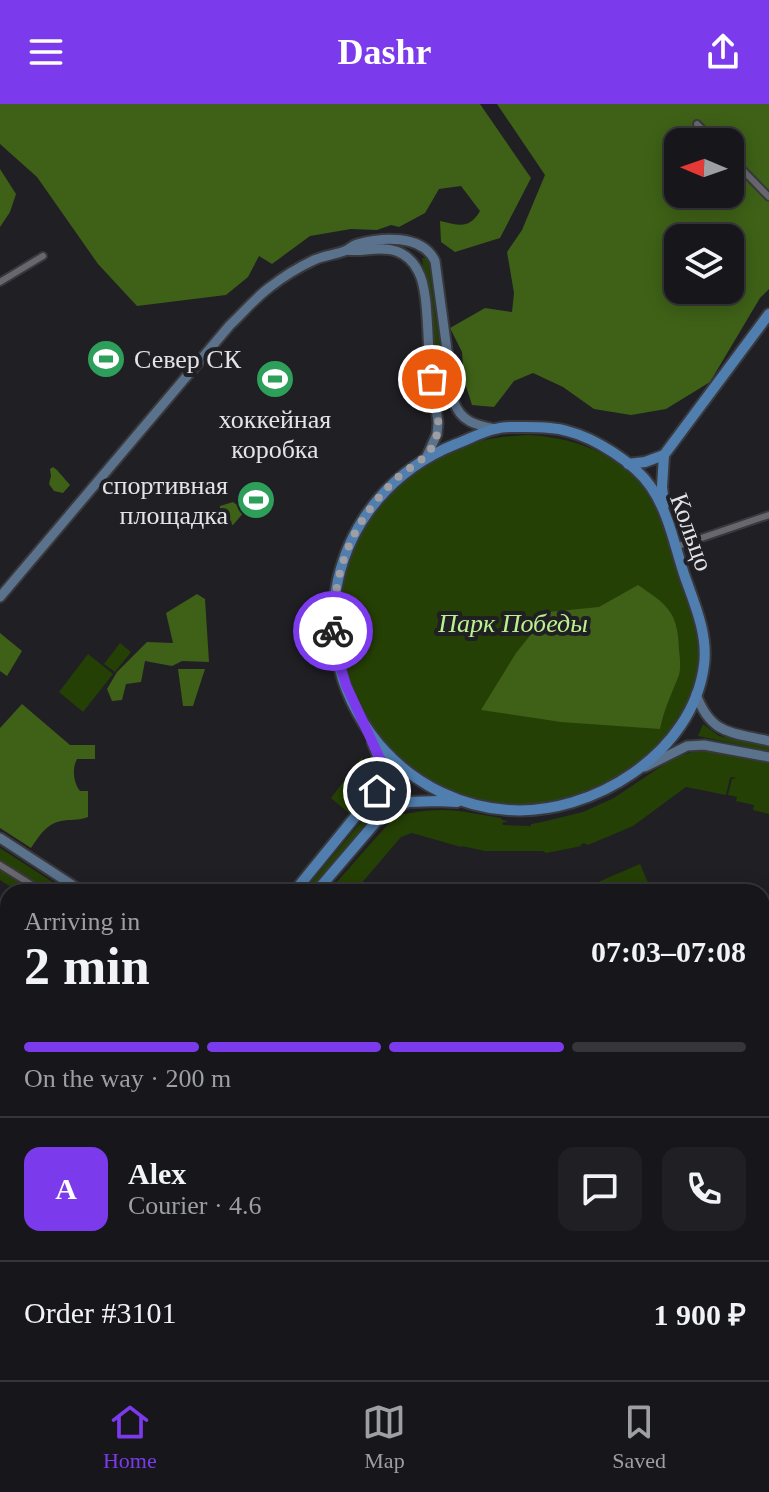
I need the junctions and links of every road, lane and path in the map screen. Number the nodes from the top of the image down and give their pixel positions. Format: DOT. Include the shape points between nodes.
graph roads {
  1 [pos="697,124"];
  2 [pos="701,128"];
  3 [pos="744,171"];
  4 [pos="769,197"];
  5 [pos="347,250"];
  6 [pos="43,256"];
  7 [pos="0,282"];
  8 [pos="769,314"];
  9 [pos="495,429"];
  10 [pos="664,455"];
  11 [pos="426,458"];
  12 [pos="628,464"];
  13 [pos="665,515"];
  14 [pos="769,515"];
  15 [pos="675,547"];
  16 [pos="0,597"];
  17 [pos="696,694"];
  18 [pos="366,727"];
  19 [pos="769,741"];
  20 [pos="769,757"];
  21 [pos="635,772"];
  22 [pos="475,805"];
  23 [pos="0,838"];
  24 [pos="0,865"];
  25 [pos="30,884"];
  26 [pos="71,884"];
  27 [pos="301,884"];
  28 [pos="323,884"];
  1 -- 2 [label="street"];
  3 -- 4 [label="street"];
  5 -- 9 [label="main road" via="381,240 409,241 431,253 454,402 464,419"];
  5 -- 11 [label="main road" via="397,251 419,272 438,423"];
  5 -- 16 [label="main road" via="314,259 291,273 230,325"];
  6 -- 7 [label="street"];
  8 -- 10 [label="main road"];
  9 -- 11 [label="main road, Кольцо"];
  9 -- 12 [label="main road, Кольцо" via="569,431"];
  10 -- 12 [label="main road"];
  10 -- 13 [label="main road"];
  11 -- 18 [label="main road, Кольцо" via="394,481 372,506 338,577 336,652"];
  12 -- 13 [label="main road, Кольцо" via="651,486"];
  13 -- 15 [label="main road, Кольцо"];
  14 -- 15 [label="street"];
  15 -- 17 [label="main road, Кольцо" via="705,644"];
  17 -- 19 [label="main road" via="710,721 725,731"];
  17 -- 21 [label="main road, Кольцо" via="672,736"];
  18 -- 22 [label="main road, Кольцо" via="422,782"];
  18 -- 27 [label="main road" via="381,758 377,791"];
  20 -- 21 [label="main road" via="687,746"];
  21 -- 22 [label="main road, Кольцо" via="601,793 546,809"];
  22 -- 28 [label="main road" via="423,801 387,809"];
  23 -- 26 [label="main road"];
  24 -- 25 [label="street"];
}
